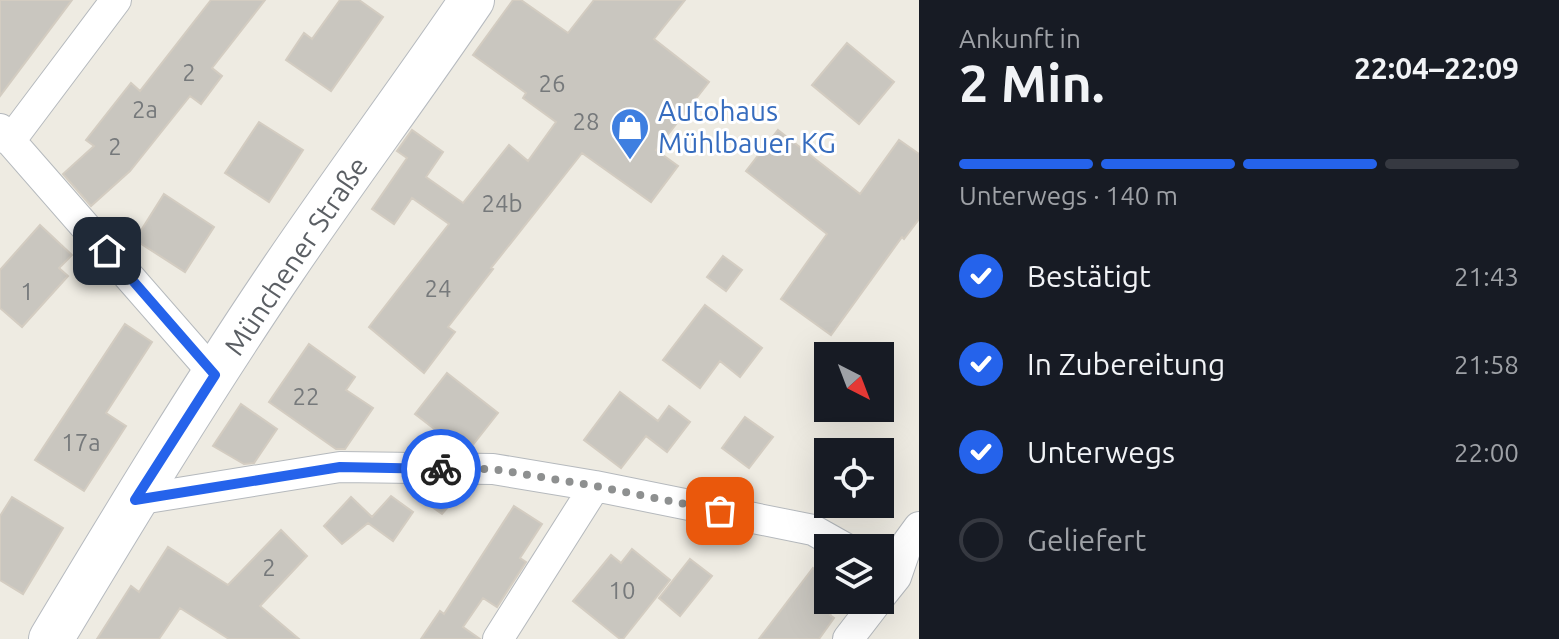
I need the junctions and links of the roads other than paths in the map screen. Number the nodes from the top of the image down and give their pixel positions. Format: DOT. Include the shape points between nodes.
graph roads {
  1 [pos="116,0"];
  2 [pos="472,0"];
  3 [pos="5,135"];
  4 [pos="215,375"];
  5 [pos="595,486"];
  6 [pos="135,500"];
  7 [pos="919,527"];
  8 [pos="820,534"];
  9 [pos="894,566"];
  10 [pos="864,614"];
  11 [pos="51,639"];
  12 [pos="498,639"];
  13 [pos="848,639"];
  1 -- 3 [label="street"];
  2 -- 4 [label="street, Münchener Straße"];
  3 -- 4 [label="street"];
  4 -- 6 [label="street, Münchener Straße"];
  5 -- 6 [label="street" via="493,469 340,467"];
  5 -- 8 [label="street"];
  5 -- 12 [label="street"];
  6 -- 11 [label="street, Münchener Straße"];
  7 -- 9 [label="street"];
  10 -- 13 [label="street"];
}
